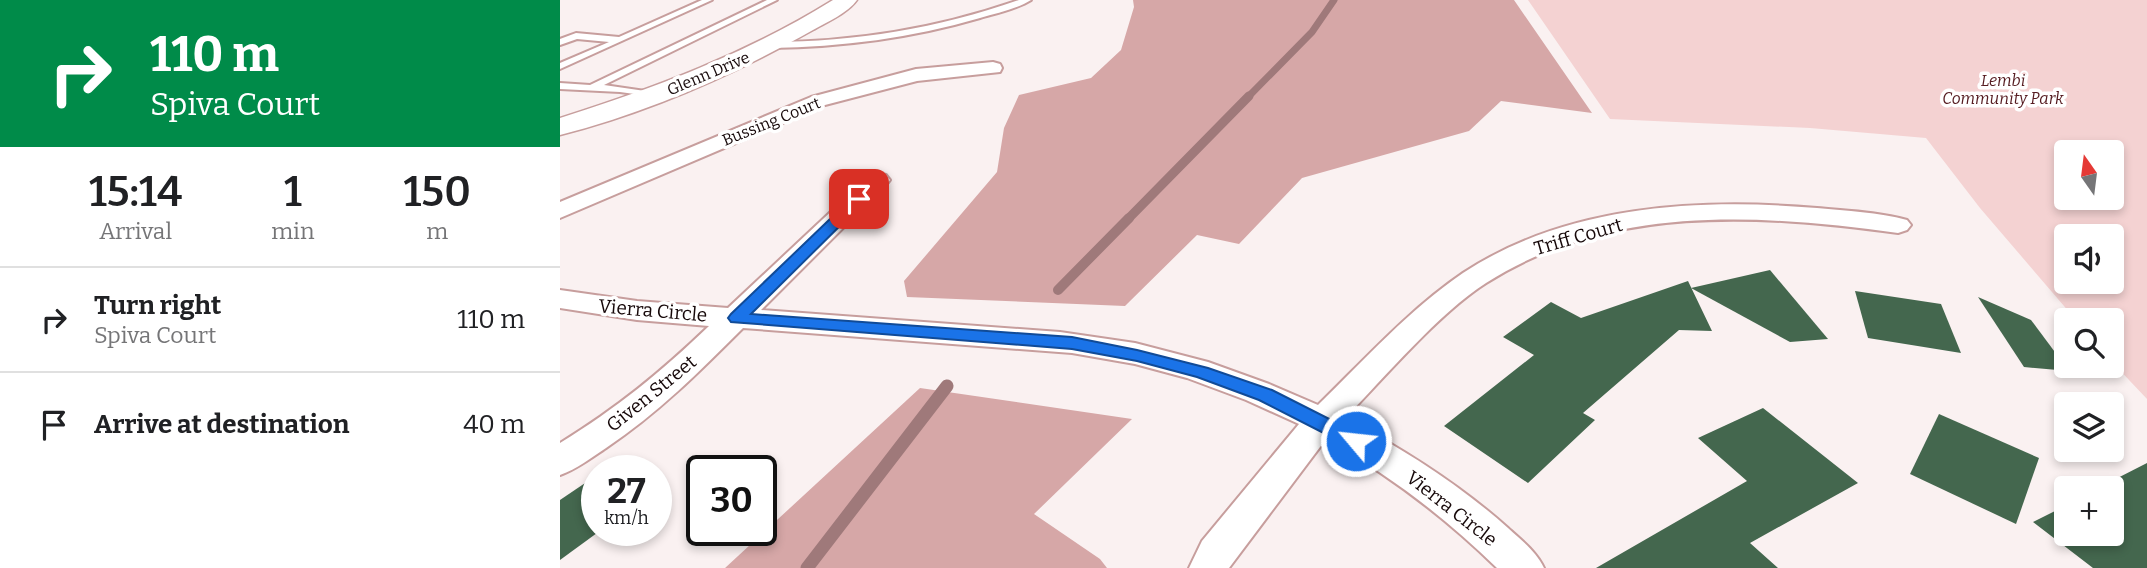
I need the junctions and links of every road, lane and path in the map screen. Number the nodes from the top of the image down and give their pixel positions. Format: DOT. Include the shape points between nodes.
graph roads {
  1 [pos="708,0"];
  2 [pos="773,0"];
  3 [pos="847,0"];
  4 [pos="1027,0"];
  5 [pos="620,40"];
  6 [pos="560,42"];
  7 [pos="771,45"];
  8 [pos="560,66"];
  9 [pos="993,68"];
  10 [pos="560,86"];
  11 [pos="591,88"];
  12 [pos="653,96"];
  13 [pos="560,127"];
  14 [pos="878,180"];
  15 [pos="560,211"];
  16 [pos="1898,225"];
  17 [pos="560,299"];
  18 [pos="737,318"];
  19 [pos="1321,422"];
  20 [pos="560,461"];
  21 [pos="1209,568"];
  22 [pos="1524,568"];
  1 -- 5 [label="lane"];
  2 -- 11 [label="lane"];
  3 -- 7 [label="street, Glenn Drive"];
  4 -- 7 [label="lane" via="899,34 838,44"];
  5 -- 6 [label="lane" via="576,36"];
  5 -- 8 [label="lane"];
  7 -- 12 [label="street, Glenn Drive"];
  9 -- 15 [label="street, Bussing Court" via="916,75 818,101"];
  10 -- 11 [label="lane"];
  11 -- 12 [label="lane"];
  12 -- 13 [label="street, Glenn Drive"];
  14 -- 18 [label="street, Given Street"];
  16 -- 19 [label="street, Triff Court" via="1835,216 1719,211 1627,221 1566,236 1520,253 1439,305"];
  17 -- 18 [label="street, Vierra Circle"];
  18 -- 19 [label="street, Vierra Circle" via="1072,343 1202,372 1266,395"];
  18 -- 20 [label="street, Given Street" via="663,388"];
  19 -- 21 [label="street, Triff Court" via="1216,553"];
  19 -- 22 [label="street, Vierra Circle" via="1382,456 1447,501"];
}
